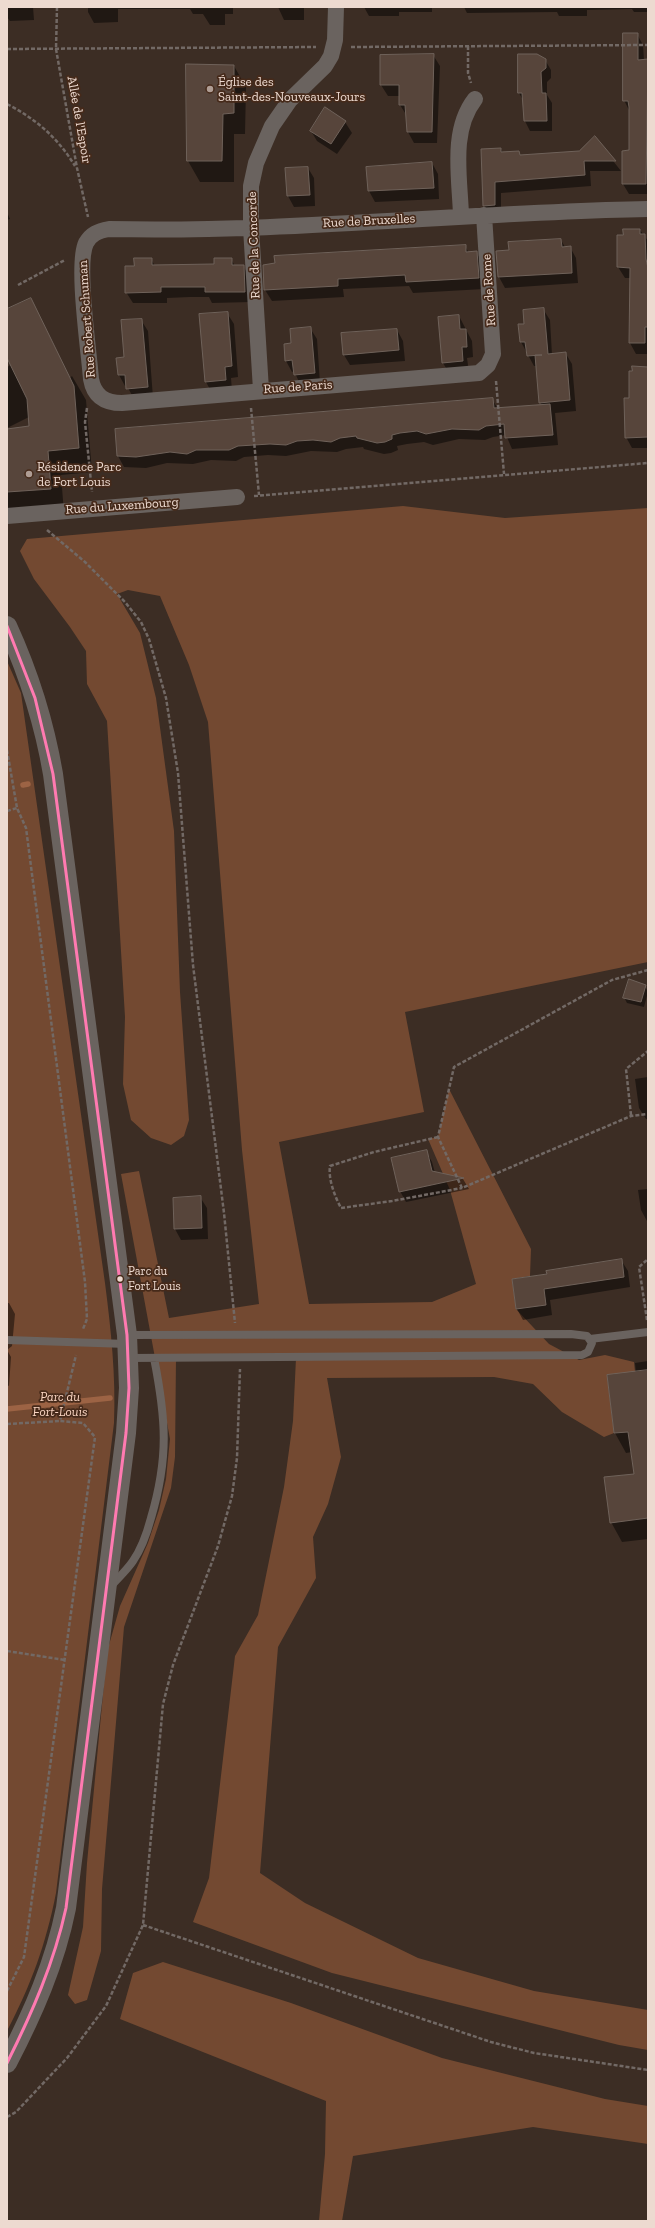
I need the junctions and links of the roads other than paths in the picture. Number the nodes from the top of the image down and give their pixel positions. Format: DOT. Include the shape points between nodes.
graph roads {
  1 [pos="336,7"];
  2 [pos="475,99"];
  3 [pos="648,209"];
  4 [pos="484,215"];
  5 [pos="461,216"];
  6 [pos="251,228"];
  7 [pos="92,235"];
  8 [pos="488,365"];
  9 [pos="255,391"];
  10 [pos="100,396"];
  11 [pos="237,498"];
  12 [pos="7,516"];
  13 [pos="7,626"];
  14 [pos="648,1332"];
  15 [pos="590,1339"];
  16 [pos="7,1340"];
  17 [pos="128,1346"];
  18 [pos="154,1358"];
  19 [pos="106,1591"];
  20 [pos="7,2064"];
  1 -- 6 [label="street, Rue de la Concorde" via="334,47 328,61 284,108 267,135 259,154 251,186"];
  2 -- 5 [label="street" via="462,123 459,139"];
  3 -- 4 [label="street, Rue de Bruxelles"];
  4 -- 5 [label="street, Rue de Bruxelles"];
  4 -- 8 [label="street, Rue de Rome" via="493,347"];
  5 -- 6 [label="street, Rue de Bruxelles"];
  6 -- 7 [label="street, Rue de Bruxelles" via="109,229"];
  6 -- 9 [label="street, Rue de la Concorde"];
  7 -- 10 [label="street, Rue Robert Schuman" via="83,251 82,266 91,379"];
  8 -- 9 [label="street, Rue de Paris" via="479,373 473,374"];
  9 -- 10 [label="street, Rue de Paris" via="122,402"];
  11 -- 12 [label="street, Rue du Luxembourg"];
  13 -- 17 [label="street" via="35,695 53,774"];
  14 -- 15 [label="lane"];
  15 -- 17 [label="lane" via="582,1334 237,1335"];
  15 -- 18 [label="lane" via="591,1348 582,1355"];
  16 -- 17 [label="lane"];
  17 -- 18 [label="lane"];
  17 -- 19 [label="street" via="126,1433"];
  18 -- 19 [label="lane" via="165,1425 161,1476 150,1522 138,1552"];
  19 -- 20 [label="street" via="62,1926 47,1976 27,2025"];
}
